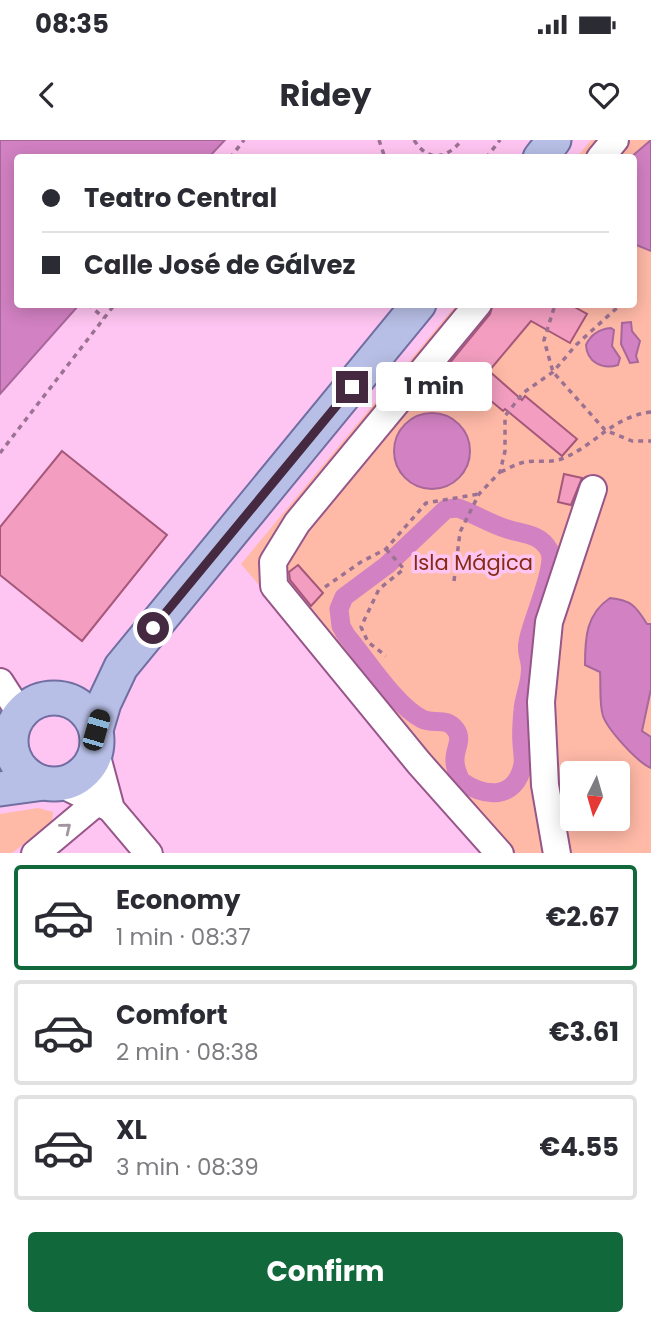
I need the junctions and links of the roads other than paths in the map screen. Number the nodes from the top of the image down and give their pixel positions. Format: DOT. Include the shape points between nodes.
graph roads {
  1 [pos="554,140"];
  2 [pos="615,140"];
  3 [pos="543,154"];
  4 [pos="603,154"];
  5 [pos="416,308"];
  6 [pos="475,308"];
  7 [pos="593,489"];
  8 [pos="121,667"];
  9 [pos="0,682"];
  10 [pos="53,698"];
  11 [pos="20,713"];
  12 [pos="96,741"];
  13 [pos="5,754"];
  14 [pos="53,784"];
  15 [pos="0,789"];
  16 [pos="104,806"];
  17 [pos="35,853"];
  18 [pos="149,853"];
  19 [pos="500,853"];
  20 [pos="557,853"];
  1 -- 3 [label="main road"];
  2 -- 4 [label="street"];
  5 -- 8 [label="main road"];
  6 -- 19 [label="street" via="297,523 273,562 274,586 419,763"];
  7 -- 20 [label="street" via="549,622 543,676 545,785"];
  8 -- 10 [label="main road" via="81,695"];
  8 -- 12 [label="main road" via="104,703"];
  9 -- 11 [label="street"];
  10 -- 11 [label="main road" via="35,702"];
  10 -- 12 [label="main road" via="80,706 90,717"];
  11 -- 13 [label="main road"];
  12 -- 14 [label="main road" via="83,773"];
  12 -- 16 [label="street"];
  13 -- 14 [label="main road" via="25,774"];
  14 -- 15 [label="main road"];
  14 -- 16 [label="street"];
  17 -- 16 [label="street, one-way"];
  16 -- 18 [label="street"];
}
